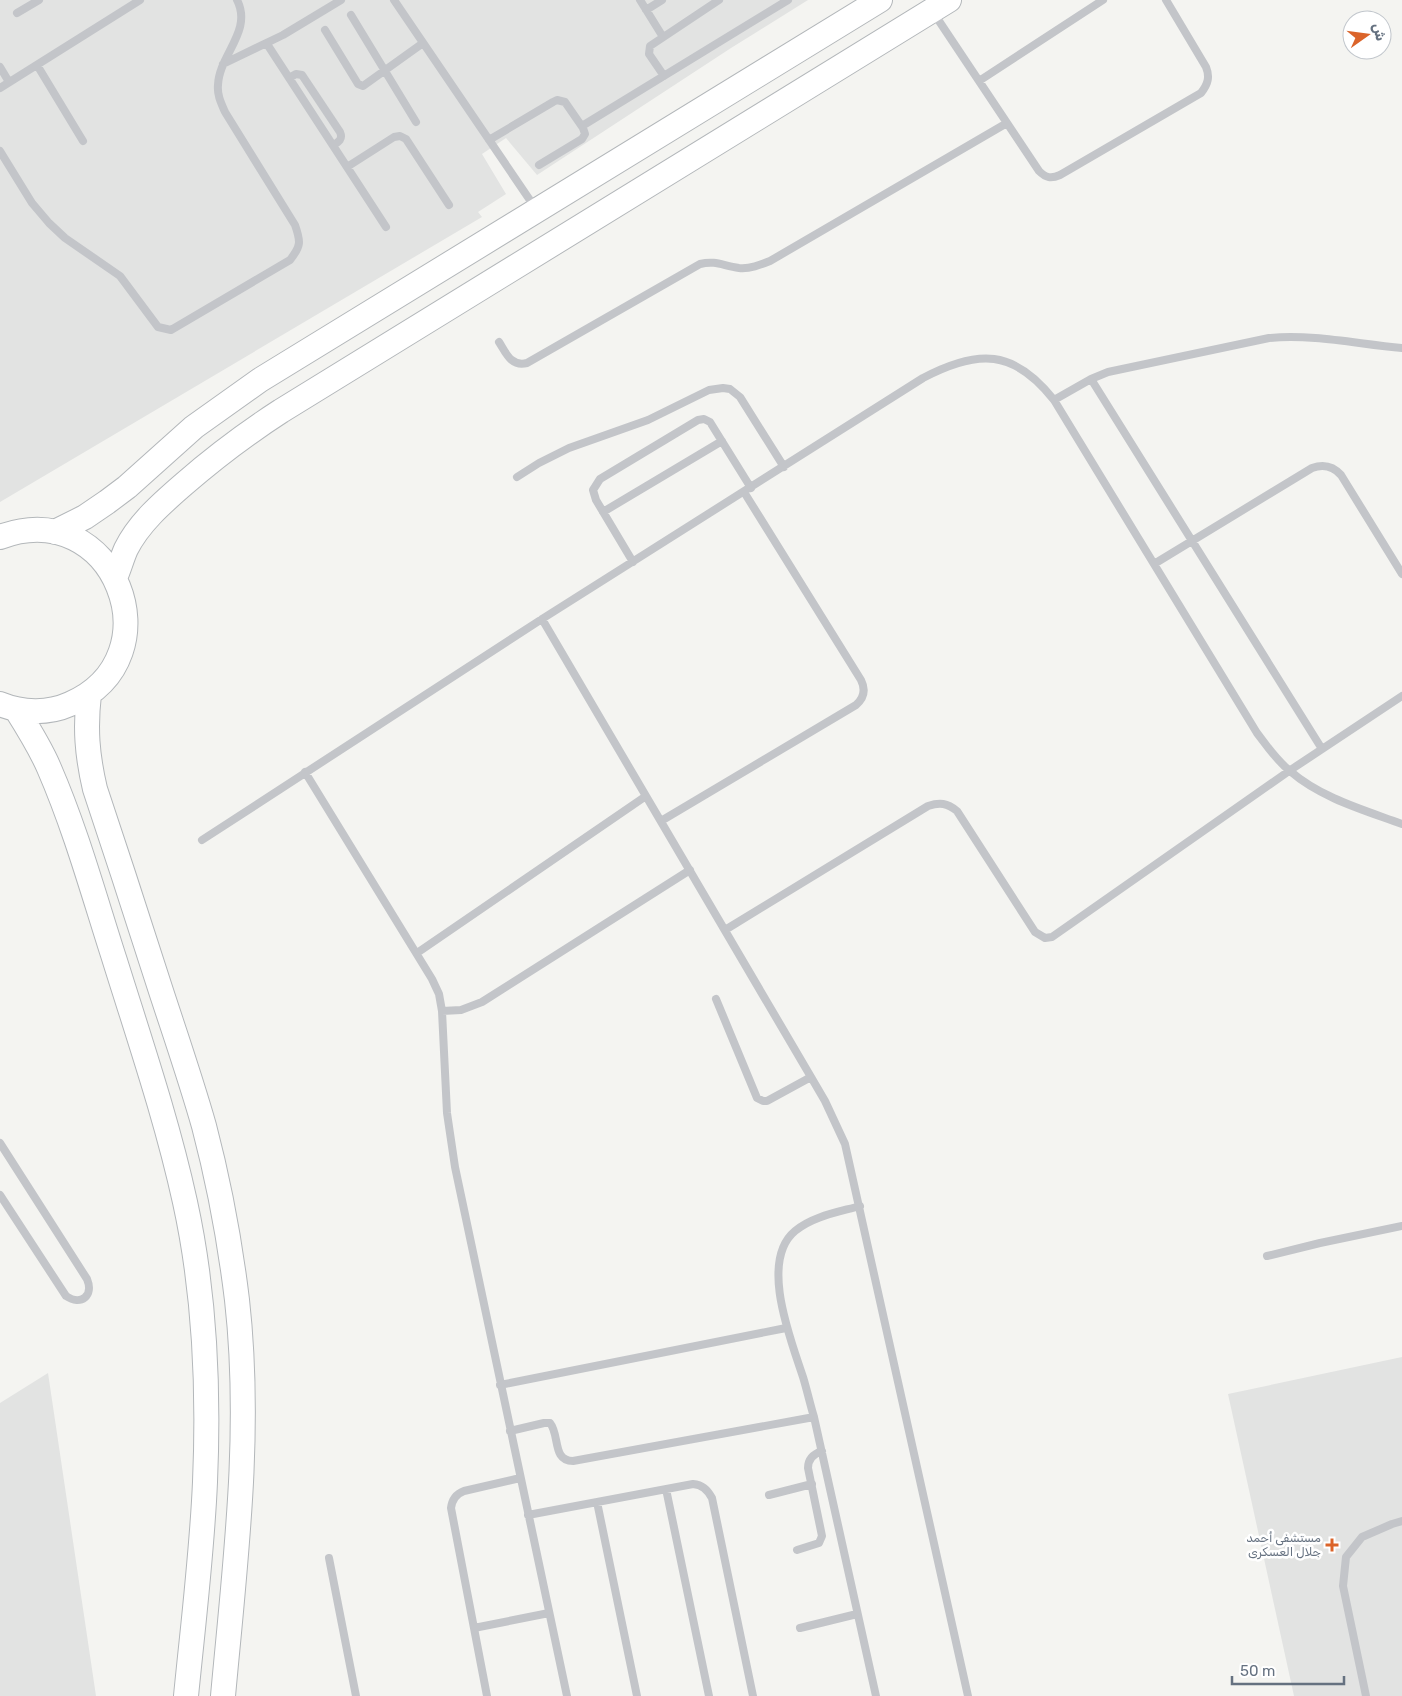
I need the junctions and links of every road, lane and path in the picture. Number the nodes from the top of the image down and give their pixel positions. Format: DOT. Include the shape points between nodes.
graph roads {
  1 [pos="39,0"];
  2 [pos="140,0"];
  3 [pos="237,0"];
  4 [pos="341,0"];
  5 [pos="394,0"];
  6 [pos="640,0"];
  7 [pos="662,0"];
  8 [pos="719,0"];
  9 [pos="788,0"];
  10 [pos="880,0"];
  11 [pos="1103,0"];
  12 [pos="1166,0"];
  13 [pos="940,5"];
  14 [pos="646,10"];
  15 [pos="17,13"];
  16 [pos="351,15"];
  17 [pos="325,30"];
  18 [pos="663,37"];
  19 [pos="423,43"];
  20 [pos="267,44"];
  21 [pos="223,64"];
  22 [pos="36,65"];
  23 [pos="0,67"];
  24 [pos="385,71"];
  25 [pos="664,76"];
  26 [pos="289,78"];
  27 [pos="979,81"];
  28 [pos="9,82"];
  29 [pos="0,88"];
  30 [pos="416,122"];
  31 [pos="1007,123"];
  32 [pos="582,126"];
  33 [pos="490,140"];
  34 [pos="83,141"];
  35 [pos="333,145"];
  36 [pos="0,151"];
  37 [pos="3,162"];
  38 [pos="539,165"];
  39 [pos="347,167"];
  40 [pos="449,205"];
  41 [pos="537,210"];
  42 [pos="386,227"];
  43 [pos="499,342"];
  44 [pos="1402,348"];
  45 [pos="1091,379"];
  46 [pos="1054,400"];
  47 [pos="722,442"];
  48 [pos="784,466"];
  49 [pos="517,477"];
  50 [pos="747,490"];
  51 [pos="603,512"];
  52 [pos="55,532"];
  53 [pos="0,537"];
  54 [pos="1192,541"];
  55 [pos="633,562"];
  56 [pos="1154,564"];
  57 [pos="1402,574"];
  58 [pos="115,578"];
  59 [pos="542,619"];
  60 [pos="89,694"];
  61 [pos="1402,696"];
  62 [pos="8,707"];
  63 [pos="1322,749"];
  64 [pos="1289,771"];
  65 [pos="305,772"];
  66 [pos="646,796"];
  67 [pos="661,821"];
  68 [pos="1402,824"];
  69 [pos="202,840"];
  70 [pos="690,870"];
  71 [pos="725,930"];
  72 [pos="417,953"];
  73 [pos="716,999"];
  74 [pos="442,1011"];
  75 [pos="811,1077"];
  76 [pos="0,1144"];
  77 [pos="0,1195"];
  78 [pos="860,1206"];
  79 [pos="1402,1226"];
  80 [pos="1267,1256"];
  81 [pos="786,1328"];
  82 [pos="500,1385"];
  83 [pos="814,1417"];
  84 [pos="510,1431"];
  85 [pos="822,1451"];
  86 [pos="520,1478"];
  87 [pos="812,1484"];
  88 [pos="666,1489"];
  89 [pos="769,1495"];
  90 [pos="597,1502"];
  91 [pos="528,1515"];
  92 [pos="1402,1521"];
  93 [pos="797,1550"];
  94 [pos="329,1558"];
  95 [pos="549,1612"];
  96 [pos="858,1614"];
  97 [pos="474,1628"];
  98 [pos="800,1628"];
  99 [pos="186,1696"];
  100 [pos="223,1696"];
  101 [pos="356,1696"];
  102 [pos="487,1696"];
  103 [pos="567,1696"];
  104 [pos="637,1696"];
  105 [pos="709,1696"];
  106 [pos="753,1696"];
  107 [pos="876,1696"];
  108 [pos="968,1696"];
  109 [pos="1366,1696"];
  1 -- 15 [label="lane"];
  2 -- 22 [label="lane"];
  3 -- 21 [label="lane" via="242,22"];
  4 -- 20 [label="lane"];
  5 -- 19 [label="lane"];
  6 -- 14 [label="lane"];
  7 -- 14 [label="lane"];
  8 -- 18 [label="lane"];
  9 -- 25 [label="lane"];
  10 -- 41 [label="main road"];
  11 -- 27 [label="lane"];
  12 -- 31 [label="lane" via="1206,67 1208,82 1201,93 1054,177 1044,176 1039,171"];
  13 -- 27 [label="lane"];
  13 -- 58 [label="main road" via="250,432 206,465 146,520 126,550"];
  14 -- 18 [label="lane"];
  16 -- 24 [label="lane"];
  17 -- 24 [label="lane" via="360,86"];
  18 -- 25 [label="lane" via="653,43 649,54"];
  19 -- 24 [label="lane"];
  19 -- 33 [label="lane"];
  20 -- 21 [label="lane"];
  20 -- 26 [label="lane"];
  21 -- 37 [label="lane" via="219,98 295,226 300,239 298,250 290,260 171,330 158,327 120,276 49,223"];
  22 -- 28 [label="lane"];
  22 -- 34 [label="lane"];
  23 -- 28 [label="lane"];
  24 -- 30 [label="lane"];
  25 -- 32 [label="lane"];
  26 -- 35 [label="lane"];
  26 -- 35 [label="lane" via="302,75 340,132 340,141"];
  27 -- 31 [label="lane"];
  28 -- 29 [label="lane"];
  31 -- 43 [label="lane" via="770,261 749,268 718,262 700,264 527,363 513,362"];
  32 -- 33 [label="lane" via="568,104 557,100"];
  32 -- 38 [label="lane" via="585,134 582,139"];
  33 -- 41 [label="lane"];
  35 -- 39 [label="lane"];
  36 -- 37 [label="lane"];
  39 -- 40 [label="lane" via="400,136 406,139"];
  39 -- 42 [label="lane"];
  41 -- 52 [label="main road" via="260,380 194,427 107,502"];
  44 -- 45 [label="lane" via="1312,337 1278,337 1117,370"];
  45 -- 46 [label="lane"];
  45 -- 54 [label="lane"];
  46 -- 48 [label="lane" via="1034,378 1002,359 964,361 923,378"];
  46 -- 56 [label="lane"];
  47 -- 50 [label="lane"];
  47 -- 51 [label="lane"];
  47 -- 51 [label="lane" via="707,420 701,418 596,482 594,495"];
  48 -- 49 [label="lane" via="740,397 730,389 716,388 648,420 569,448"];
  48 -- 50 [label="lane"];
  50 -- 55 [label="lane"];
  50 -- 67 [label="lane" via="864,685 864,696 856,705"];
  51 -- 55 [label="lane"];
  52 -- 53 [label="main road" via="25,530"];
  52 -- 58 [label="main road" via="90,548"];
  54 -- 56 [label="lane"];
  54 -- 57 [label="lane" via="1312,468 1328,466 1342,475"];
  54 -- 63 [label="lane"];
  55 -- 59 [label="lane"];
  56 -- 64 [label="lane" via="1257,733"];
  58 -- 60 [label="main road" via="125,605 125,634 109,674"];
  59 -- 65 [label="lane"];
  59 -- 66 [label="lane"];
  60 -- 62 [label="main road" via="54,710 29,711"];
  60 -- 100 [label="main road" via="87,743 95,789 196,1100 214,1168 231,1256 241,1346 243,1446"];
  61 -- 63 [label="lane"];
  62 -- 99 [label="main road" via="33,738 48,767 76,839 160,1103 186,1203 202,1312 207,1426 206,1484"];
  63 -- 64 [label="lane"];
  64 -- 68 [label="lane" via="1316,790"];
  64 -- 71 [label="lane" via="1052,937 1046,938 1035,932 956,812 943,803 928,806"];
  65 -- 69 [label="lane"];
  65 -- 72 [label="lane"];
  66 -- 67 [label="lane"];
  66 -- 72 [label="lane"];
  67 -- 70 [label="lane"];
  70 -- 71 [label="lane"];
  70 -- 74 [label="lane" via="482,1002 461,1010"];
  71 -- 75 [label="lane"];
  72 -- 74 [label="lane" via="435,986"];
  73 -- 75 [label="lane" via="757,1098 767,1100"];
  74 -- 82 [label="lane" via="452,1152"];
  75 -- 78 [label="lane" via="845,1144"];
  76 -- 77 [label="lane" via="87,1279 89,1293 84,1298 78,1301 66,1296"];
  78 -- 81 [label="lane" via="808,1223 786,1242 779,1271"];
  78 -- 108 [label="lane"];
  79 -- 80 [label="lane"];
  81 -- 82 [label="lane"];
  81 -- 83 [label="lane"];
  82 -- 84 [label="lane"];
  83 -- 84 [label="lane" via="573,1461 566,1461 560,1456 550,1424"];
  83 -- 85 [label="lane"];
  84 -- 86 [label="lane"];
  85 -- 87 [label="lane" via="813,1455 808,1463"];
  85 -- 96 [label="lane"];
  86 -- 91 [label="lane"];
  86 -- 97 [label="lane" via="458,1493 452,1502"];
  87 -- 89 [label="lane"];
  87 -- 93 [label="lane" via="822,1536 815,1545"];
  88 -- 90 [label="lane"];
  88 -- 105 [label="lane"];
  88 -- 106 [label="lane" via="698,1485 709,1491 712,1498"];
  90 -- 91 [label="lane"];
  90 -- 104 [label="lane"];
  91 -- 95 [label="lane"];
  92 -- 109 [label="lane" via="1362,1537 1346,1557 1343,1586"];
  94 -- 101 [label="lane"];
  95 -- 97 [label="lane"];
  95 -- 103 [label="lane"];
  96 -- 98 [label="lane"];
  96 -- 107 [label="lane"];
  97 -- 102 [label="lane"];
}
